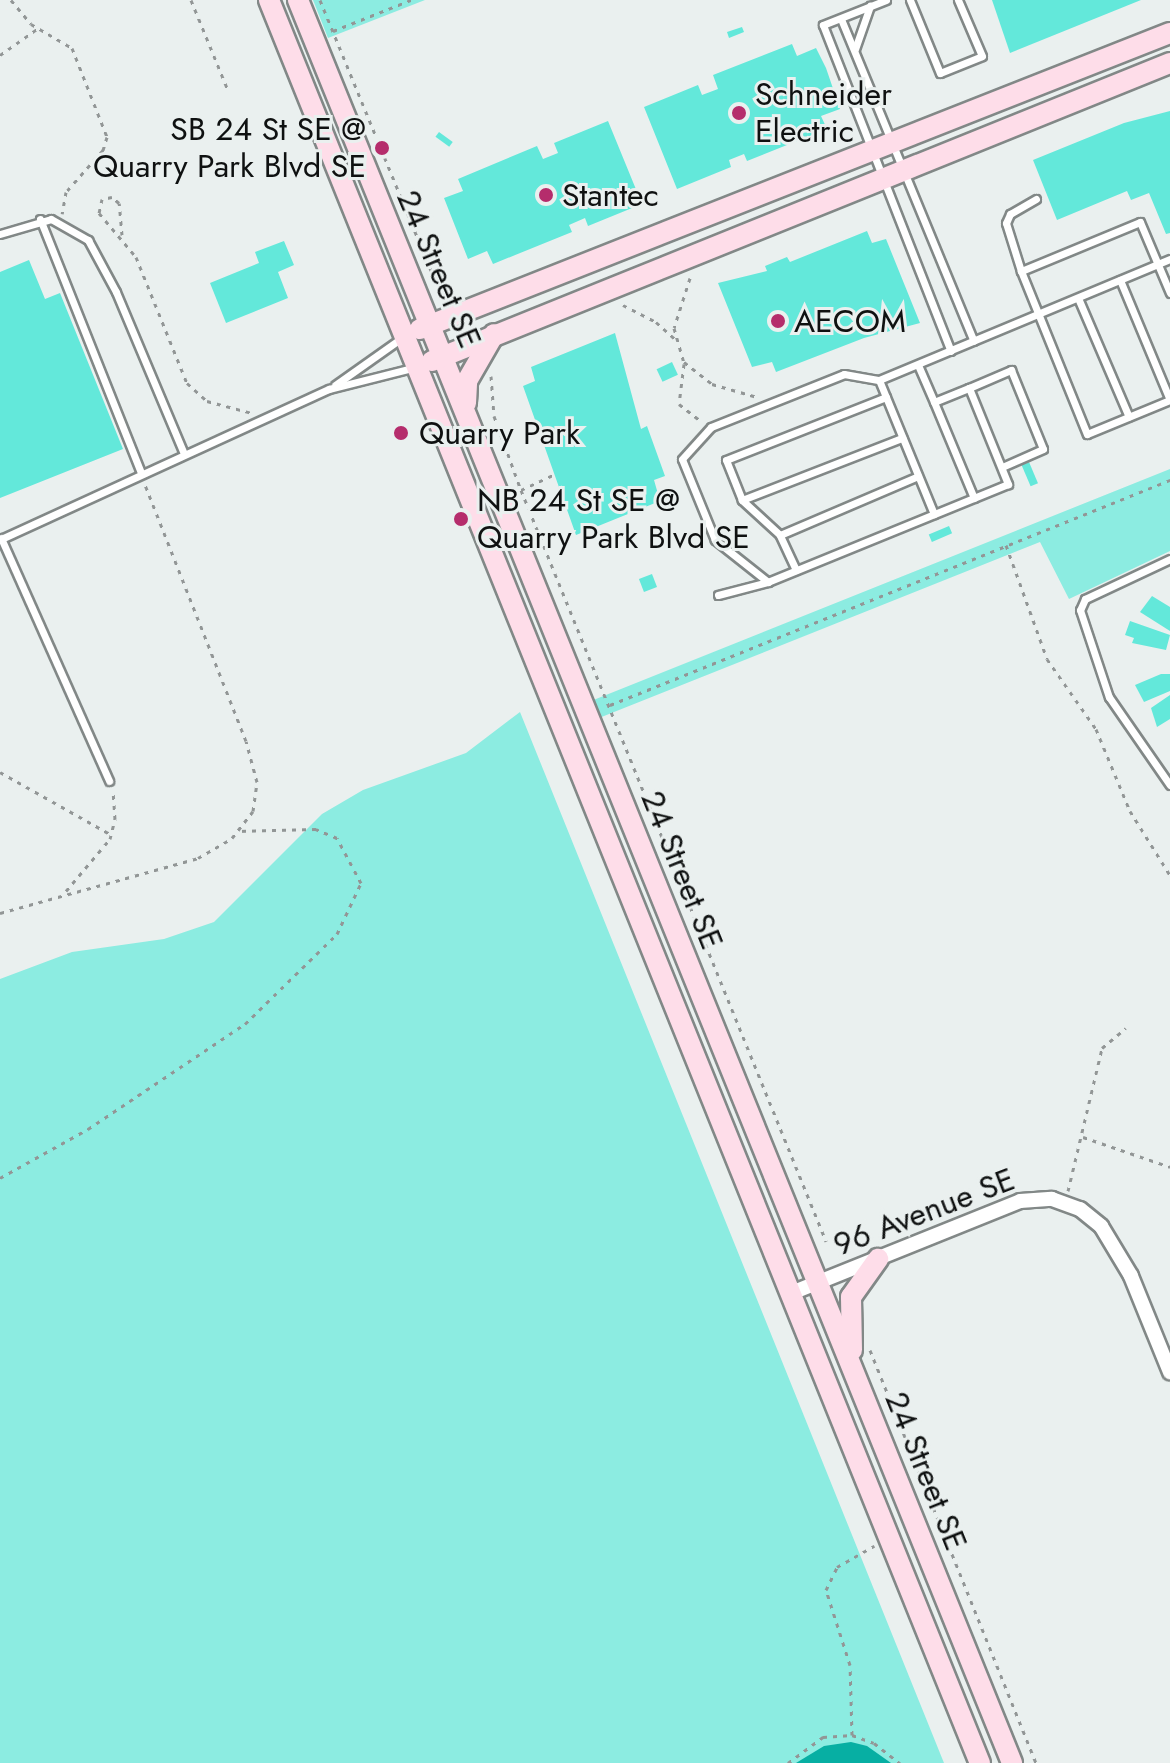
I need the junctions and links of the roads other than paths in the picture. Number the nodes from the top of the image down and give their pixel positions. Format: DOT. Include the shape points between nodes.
graph roads {
  1 [pos="269,0"];
  2 [pos="298,0"];
  3 [pos="886,0"];
  4 [pos="910,0"];
  5 [pos="958,0"];
  6 [pos="870,6"];
  7 [pos="841,19"];
  8 [pos="1170,33"];
  9 [pos="855,50"];
  10 [pos="1170,63"];
  11 [pos="894,146"];
  12 [pos="872,154"];
  13 [pos="903,173"];
  14 [pos="882,182"];
  15 [pos="1036,199"];
  16 [pos="40,219"];
  17 [pos="0,234"];
  18 [pos="1170,259"];
  19 [pos="1157,264"];
  20 [pos="1021,271"];
  21 [pos="1120,280"];
  22 [pos="1170,293"];
  23 [pos="1078,298"];
  24 [pos="1039,314"];
  25 [pos="431,325"];
  26 [pos="494,334"];
  27 [pos="405,335"];
  28 [pos="974,341"];
  29 [pos="951,351"];
  30 [pos="444,356"];
  31 [pos="918,365"];
  32 [pos="418,366"];
  33 [pos="879,380"];
  34 [pos="969,388"];
  35 [pos="329,389"];
  36 [pos="886,397"];
  37 [pos="1170,400"];
  38 [pos="934,402"];
  39 [pos="466,412"];
  40 [pos="1129,417"];
  41 [pos="902,438"];
  42 [pos="184,454"];
  43 [pos="1002,467"];
  44 [pos="141,473"];
  45 [pos="918,476"];
  46 [pos="974,498"];
  47 [pos="742,500"];
  48 [pos="934,514"];
  49 [pos="780,535"];
  50 [pos="1,537"];
  51 [pos="1170,559"];
  52 [pos="796,570"];
  53 [pos="768,582"];
  54 [pos="718,595"];
  55 [pos="109,781"];
  56 [pos="1170,785"];
  57 [pos="878,1259"];
  58 [pos="817,1283"];
  59 [pos="789,1294"];
  60 [pos="1170,1372"];
  61 [pos="858,1381"];
  62 [pos="980,1763"];
  63 [pos="1012,1763"];
  1 -- 27 [label="main road, 24 Street SE"];
  2 -- 25 [label="main road, 24 Street SE"];
  3 -- 6 [label="lane"];
  4 -- 5 [label="lane" via="940,73 982,56"];
  6 -- 7 [label="lane"];
  6 -- 9 [label="lane"];
  7 -- 9 [label="lane"];
  7 -- 12 [label="lane" via="823,25"];
  8 -- 11 [label="main road"];
  9 -- 11 [label="lane"];
  10 -- 13 [label="main road"];
  11 -- 12 [label="main road"];
  11 -- 13 [label="lane"];
  12 -- 14 [label="lane"];
  12 -- 25 [label="main road"];
  13 -- 14 [label="main road"];
  13 -- 28 [label="lane"];
  14 -- 26 [label="main road"];
  14 -- 29 [label="lane"];
  15 -- 20 [label="lane" via="1010,214 1006,223"];
  16 -- 17 [label="lane"];
  16 -- 42 [label="lane" via="62,221 88,240"];
  16 -- 44 [label="lane"];
  18 -- 19 [label="lane"];
  19 -- 20 [label="lane" via="1140,222"];
  19 -- 21 [label="lane"];
  19 -- 22 [label="lane"];
  20 -- 24 [label="lane"];
  21 -- 23 [label="lane"];
  21 -- 37 [label="lane"];
  23 -- 24 [label="lane"];
  23 -- 40 [label="lane"];
  24 -- 28 [label="lane"];
  24 -- 40 [label="lane" via="1087,434"];
  25 -- 27 [label="main road"];
  25 -- 30 [label="main road, 24 Street SE"];
  26 -- 30 [label="main road"];
  26 -- 39 [label="main road" via="467,381"];
  27 -- 32 [label="main road, 24 Street SE"];
  27 -- 35 [label="lane"];
  28 -- 29 [label="lane"];
  29 -- 31 [label="lane"];
  30 -- 32 [label="main road"];
  30 -- 39 [label="main road, 24 Street SE"];
  31 -- 33 [label="lane"];
  31 -- 38 [label="lane"];
  32 -- 35 [label="lane"];
  32 -- 59 [label="main road, 24 Street SE"];
  33 -- 36 [label="lane"];
  33 -- 53 [label="lane" via="844,374 773,401 711,427 682,459 715,540"];
  34 -- 38 [label="lane"];
  34 -- 43 [label="lane"];
  34 -- 43 [label="lane" via="1011,370 1043,449"];
  35 -- 42 [label="lane"];
  36 -- 41 [label="lane"];
  36 -- 47 [label="lane" via="726,460"];
  37 -- 40 [label="lane"];
  38 -- 46 [label="lane"];
  39 -- 58 [label="main road, 24 Street SE"];
  41 -- 45 [label="lane"];
  41 -- 47 [label="lane"];
  42 -- 44 [label="lane"];
  43 -- 46 [label="lane" via="1008,484"];
  44 -- 50 [label="lane"];
  45 -- 48 [label="lane"];
  45 -- 49 [label="lane"];
  46 -- 48 [label="lane"];
  47 -- 49 [label="lane"];
  48 -- 52 [label="lane"];
  49 -- 52 [label="lane"];
  50 -- 55 [label="lane"];
  51 -- 56 [label="lane" via="1085,599 1080,610 1109,697"];
  52 -- 53 [label="lane"];
  53 -- 54 [label="lane"];
  57 -- 58 [label="street, 96 Avenue SE"];
  57 -- 60 [label="street, 96 Avenue SE" via="1020,1201 1065,1202 1080,1209 1116,1248"];
  57 -- 61 [label="main road" via="851,1297"];
  58 -- 59 [label="street, 96 Avenue SE"];
  58 -- 61 [label="main road, 24 Street SE"];
  59 -- 62 [label="main road, 24 Street SE"];
  61 -- 63 [label="main road, 24 Street SE"];
}
